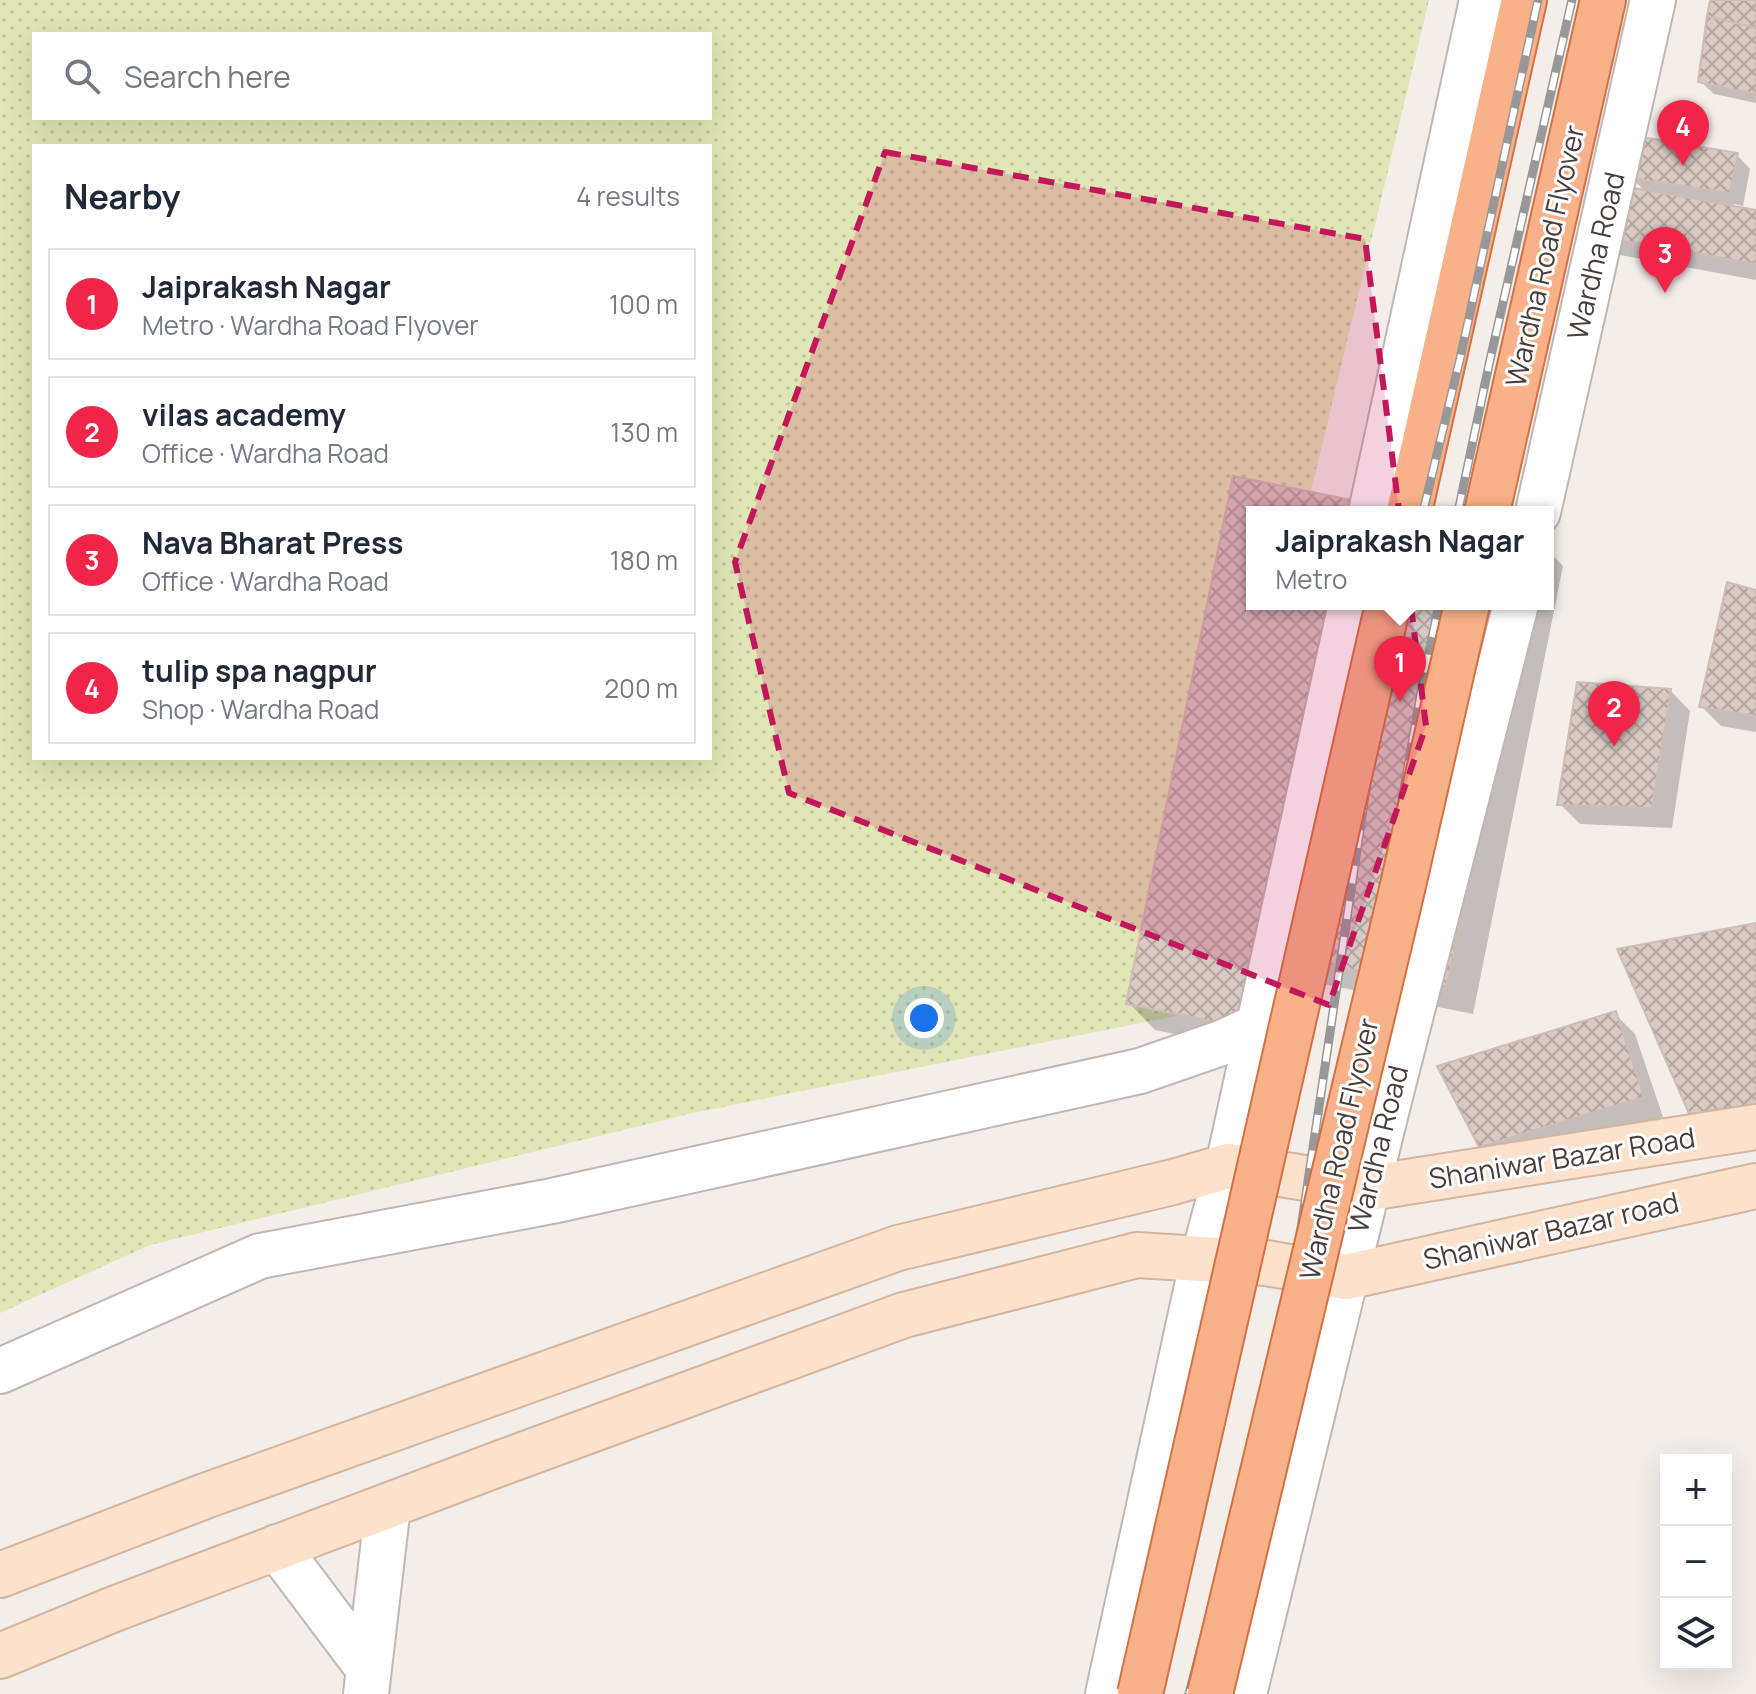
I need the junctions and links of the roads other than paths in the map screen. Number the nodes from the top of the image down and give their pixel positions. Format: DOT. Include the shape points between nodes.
graph roads {
  1 [pos="1482,0"];
  2 [pos="1524,0"];
  3 [pos="1603,0"];
  4 [pos="1653,0"];
  5 [pos="1372,506"];
  6 [pos="1410,506"];
  7 [pos="1488,506"];
  8 [pos="1539,506"];
  9 [pos="1350,610"];
  10 [pos="1387,610"];
  11 [pos="1466,610"];
  12 [pos="1514,610"];
  13 [pos="1256,1027"];
  14 [pos="1756,1127"];
  15 [pos="1228,1166"];
  16 [pos="1756,1186"];
  17 [pos="1369,1188"];
  18 [pos="1203,1259"];
  19 [pos="1346,1277"];
  20 [pos="0,1371"];
  21 [pos="388,1506"];
  22 [pos="277,1547"];
  23 [pos="0,1575"];
  24 [pos="0,1656"];
  25 [pos="367,1681"];
  26 [pos="1108,1694"];
  27 [pos="1140,1694"];
  28 [pos="1210,1694"];
  29 [pos="1244,1694"];
  1 -- 5 [label="street"];
  2 -- 6 [label="highway"];
  3 -- 7 [label="highway, Wardha Road Flyover"];
  4 -- 8 [label="street, Wardha Road"];
  9 -- 13 [label="street"];
  10 -- 27 [label="highway, bridge"];
  11 -- 28 [label="highway, Wardha Road Flyover, bridge"];
  12 -- 17 [label="street, Wardha Road"];
  13 -- 15 [label="street"];
  13 -- 20 [label="street" via="1140,1071 552,1201 260,1256"];
  14 -- 17 [label="main road, Shaniwar Bazar Road"];
  15 -- 17 [label="main road, Shaniwar Bazar Road"];
  15 -- 18 [label="street"];
  15 -- 23 [label="main road" via="898,1248 205,1496"];
  16 -- 19 [label="main road, Shaniwar Bazar road"];
  17 -- 19 [label="street, Wardha Road"];
  18 -- 19 [label="main road"];
  18 -- 21 [label="main road" via="1137,1255 904,1315"];
  18 -- 26 [label="street"];
  19 -- 29 [label="street, Wardha Road"];
  21 -- 22 [label="main road"];
  21 -- 25 [label="street"];
  22 -- 24 [label="main road"];
  22 -- 25 [label="street"];
}
